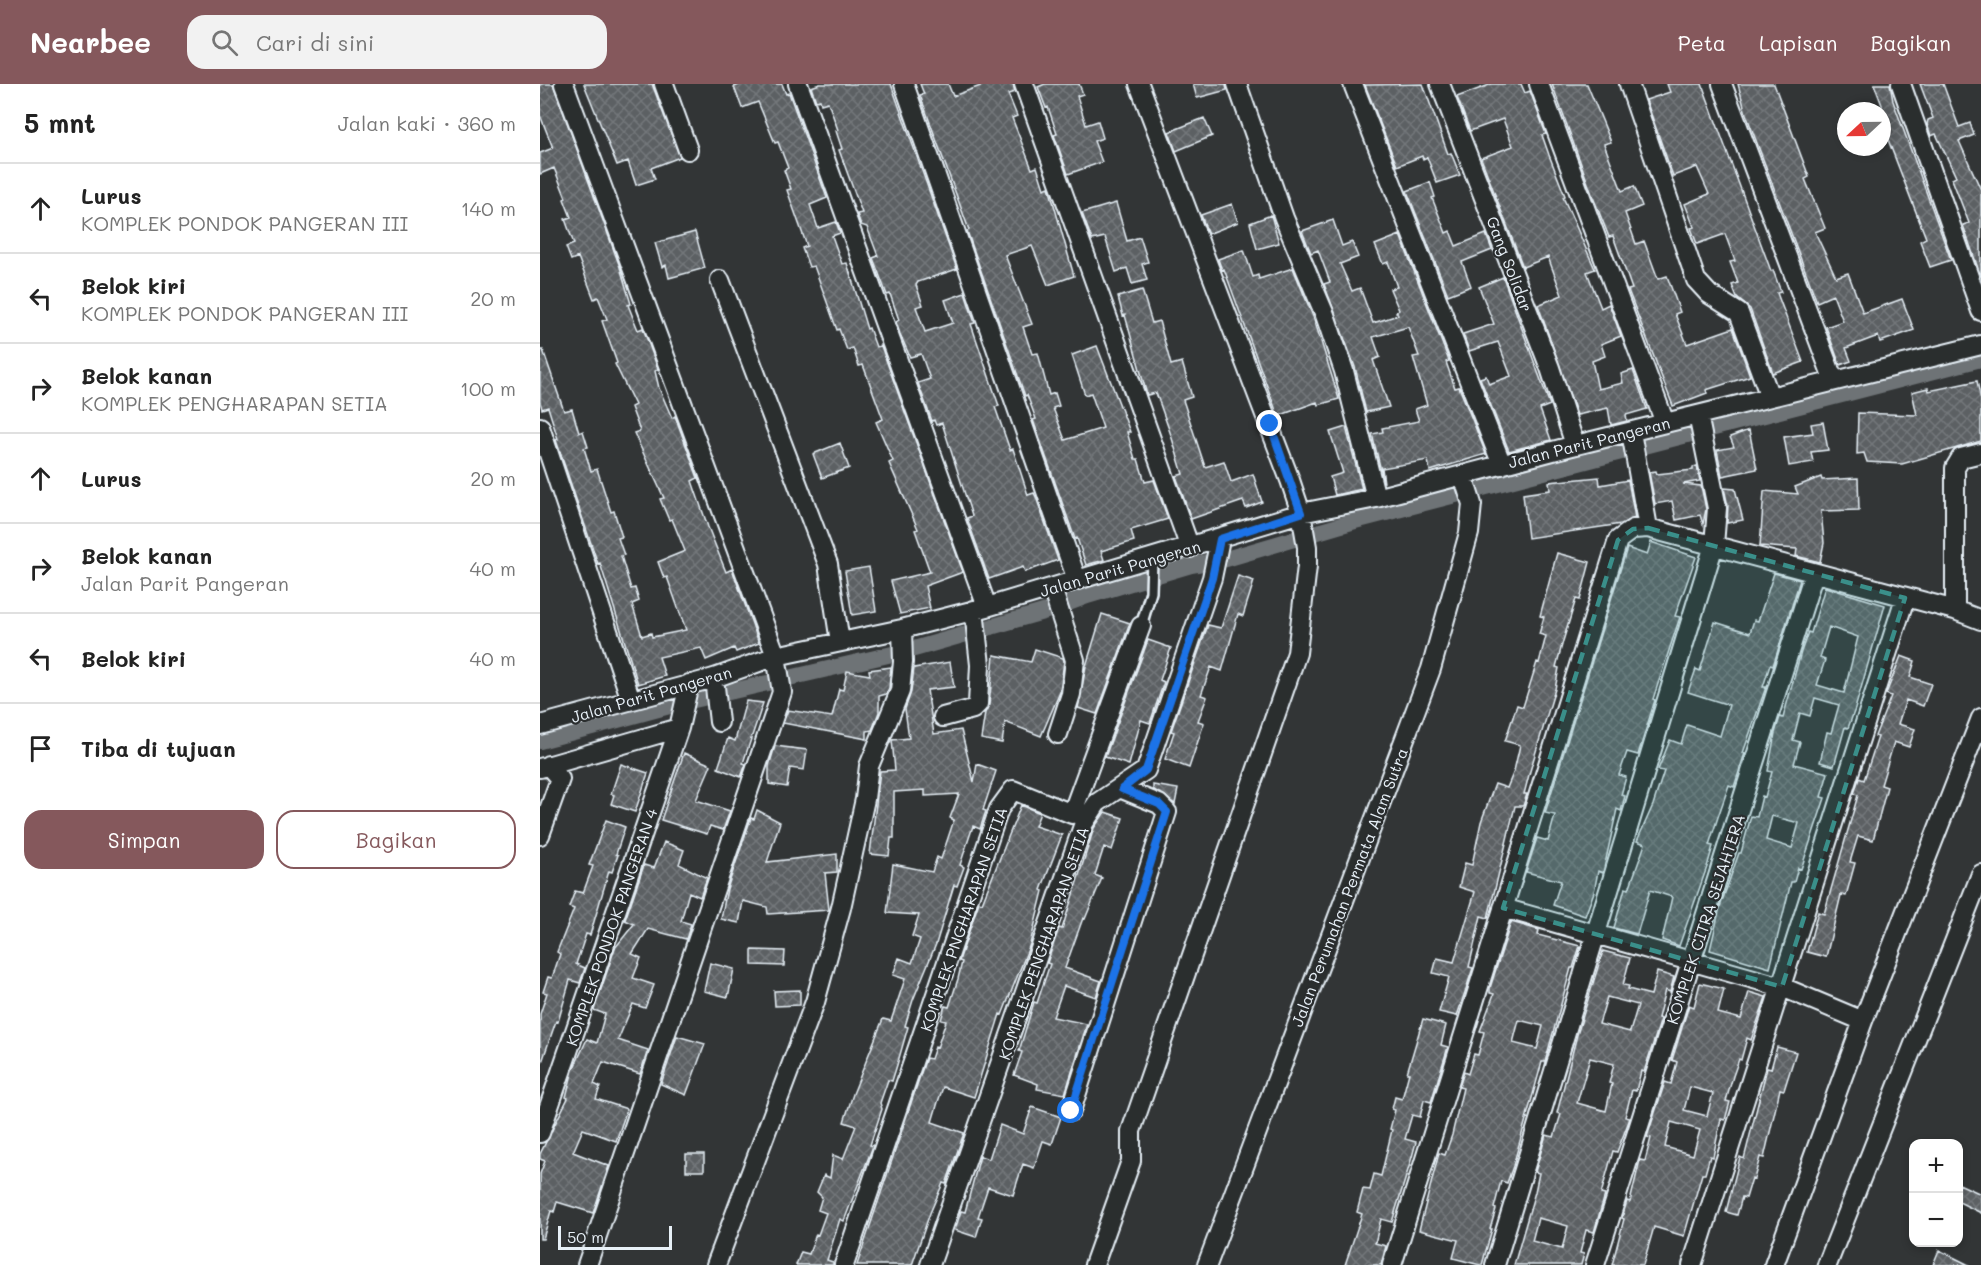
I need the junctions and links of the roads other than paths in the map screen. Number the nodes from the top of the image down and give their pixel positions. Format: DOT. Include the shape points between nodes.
graph roads {
  1 [pos="564,84"];
  2 [pos="664,84"];
  3 [pos="798,84"];
  4 [pos="904,84"];
  5 [pos="1024,84"];
  6 [pos="1139,84"];
  7 [pos="1237,84"];
  8 [pos="1353,84"];
  9 [pos="1440,84"];
  10 [pos="1539,84"];
  11 [pos="1629,84"];
  12 [pos="1722,84"];
  13 [pos="1901,84"];
  14 [pos="688,150"];
  15 [pos="720,280"];
  16 [pos="1981,311"];
  17 [pos="1981,345"];
  18 [pos="1834,381"];
  19 [pos="1770,397"];
  20 [pos="1698,415"];
  21 [pos="1665,423"];
  22 [pos="540,427"];
  23 [pos="1631,437"];
  24 [pos="1575,446"];
  25 [pos="1981,453"];
  26 [pos="1502,465"];
  27 [pos="1464,480"];
  28 [pos="1376,498"];
  29 [pos="1302,518"];
  30 [pos="1648,528"];
  31 [pos="1219,543"];
  32 [pos="1714,546"];
  33 [pos="1190,548"];
  34 [pos="1151,564"];
  35 [pos="1814,573"];
  36 [pos="1077,580"];
  37 [pos="1054,592"];
  38 [pos="1905,598"];
  39 [pos="1955,610"];
  40 [pos="979,612"];
  41 [pos="1981,620"];
  42 [pos="1141,626"];
  43 [pos="902,633"];
  44 [pos="840,642"];
  45 [pos="779,664"];
  46 [pos="714,678"];
  47 [pos="688,690"];
  48 [pos="631,700"];
  49 [pos="718,714"];
  50 [pos="943,717"];
  51 [pos="1981,718"];
  52 [pos="680,724"];
  53 [pos="540,725"];
  54 [pos="1058,734"];
  55 [pos="544,767"];
  56 [pos="1122,789"];
  57 [pos="540,835"];
  58 [pos="1981,874"];
  59 [pos="1503,908"];
  60 [pos="1596,934"];
  61 [pos="1692,961"];
  62 [pos="1782,987"];
  63 [pos="1863,1020"];
  64 [pos="1071,1111"];
  65 [pos="540,1133"];
  66 [pos="587,1265"];
  67 [pos="716,1265"];
  68 [pos="844,1265"];
  69 [pos="930,1265"];
  70 [pos="1094,1265"];
  71 [pos="1207,1265"];
  72 [pos="1392,1265"];
  73 [pos="1495,1265"];
  74 [pos="1595,1265"];
  75 [pos="1692,1265"];
  76 [pos="1774,1265"];
  77 [pos="1827,1265"];
  1 -- 45 [label="street"];
  2 -- 14 [label="street"];
  3 -- 40 [label="street"];
  4 -- 36 [label="street"];
  5 -- 33 [label="street"];
  6 -- 29 [label="street" via="1235,329"];
  7 -- 28 [label="street" via="1344,371"];
  8 -- 26 [label="street"];
  9 -- 24 [label="street, Gang Solidar" via="1550,368"];
  10 -- 21 [label="street"];
  11 -- 19 [label="street" via="1696,280 1738,313"];
  12 -- 18 [label="street"];
  13 -- 16 [label="street"];
  15 -- 44 [label="street" via="828,564"];
  17 -- 18 [label="street, Jalan Parit Pangeran"];
  18 -- 19 [label="street, Jalan Parit Pangeran"];
  19 -- 20 [label="street, Jalan Parit Pangeran"];
  20 -- 21 [label="street, Jalan Parit Pangeran"];
  20 -- 32 [label="street" via="1717,508"];
  21 -- 23 [label="street, Jalan Parit Pangeran"];
  22 -- 48 [label="street"];
  23 -- 24 [label="street, Jalan Parit Pangeran"];
  23 -- 30 [label="street"];
  24 -- 26 [label="street, Jalan Parit Pangeran"];
  25 -- 39 [label="street" via="1961,458 1955,468"];
  26 -- 27 [label="street, Jalan Parit Pangeran"];
  27 -- 28 [label="street, Jalan Parit Pangeran"];
  27 -- 71 [label="street, Jalan Perumahan Permata Alam Sutra" via="1472,504 1469,533 1431,669"];
  28 -- 29 [label="street, Jalan Parit Pangeran"];
  29 -- 31 [label="street, Jalan Parit Pangeran"];
  29 -- 70 [label="street" via="1307,566 1298,653 1131,1131 1131,1161"];
  30 -- 32 [label="street"];
  30 -- 59 [label="street" via="1633,529 1614,547"];
  31 -- 33 [label="street, Jalan Parit Pangeran"];
  31 -- 56 [label="street, KOMPLEK PENGHARAPAN SETIA" via="1212,578 1146,770"];
  32 -- 35 [label="street"];
  32 -- 60 [label="street"];
  33 -- 34 [label="street, Jalan Parit Pangeran"];
  34 -- 36 [label="street, Jalan Parit Pangeran"];
  34 -- 42 [label="lane" via="1151,592"];
  35 -- 38 [label="street"];
  35 -- 61 [label="street, KOMPLEK CITRA SEJAHTERA"];
  36 -- 37 [label="street, Jalan Parit Pangeran"];
  37 -- 40 [label="street, Jalan Parit Pangeran"];
  37 -- 54 [label="street" via="1075,660 1071,694"];
  38 -- 39 [label="street"];
  38 -- 62 [label="street"];
  39 -- 41 [label="street"];
  40 -- 43 [label="street, Jalan Parit Pangeran"];
  40 -- 50 [label="street" via="978,704"];
  42 -- 68 [label="street, KOMPLEK PNGHARAPAN SETIA" via="1072,814 1013,790 999,809"];
  43 -- 44 [label="street, Jalan Parit Pangeran"];
  43 -- 67 [label="street" via="900,691 869,766 841,908 815,1002"];
  44 -- 45 [label="street, Jalan Parit Pangeran"];
  45 -- 46 [label="street, Jalan Parit Pangeran"];
  45 -- 66 [label="street" via="782,692"];
  46 -- 47 [label="street, Jalan Parit Pangeran"];
  46 -- 49 [label="street"];
  47 -- 48 [label="street, Jalan Parit Pangeran"];
  47 -- 52 [label="street, KOMPLEK PONDOK PANGERAN 4"];
  48 -- 53 [label="street, Jalan Parit Pangeran"];
  51 -- 63 [label="street"];
  52 -- 55 [label="street"];
  52 -- 65 [label="street, KOMPLEK PONDOK PANGERAN 4"];
  55 -- 57 [label="street" via="560,779"];
  56 -- 64 [label="street" via="1159,804 1167,812"];
  56 -- 69 [label="street, KOMPLEK PENGHARAPAN SETIA" via="1097,803 1084,823"];
  58 -- 77 [label="street"];
  59 -- 60 [label="street"];
  59 -- 72 [label="street"];
  60 -- 61 [label="street"];
  60 -- 73 [label="street"];
  61 -- 62 [label="street"];
  61 -- 74 [label="street, KOMPLEK CITRA SEJAHTERA"];
  62 -- 63 [label="street"];
  62 -- 75 [label="street"];
  63 -- 76 [label="street"];
}
